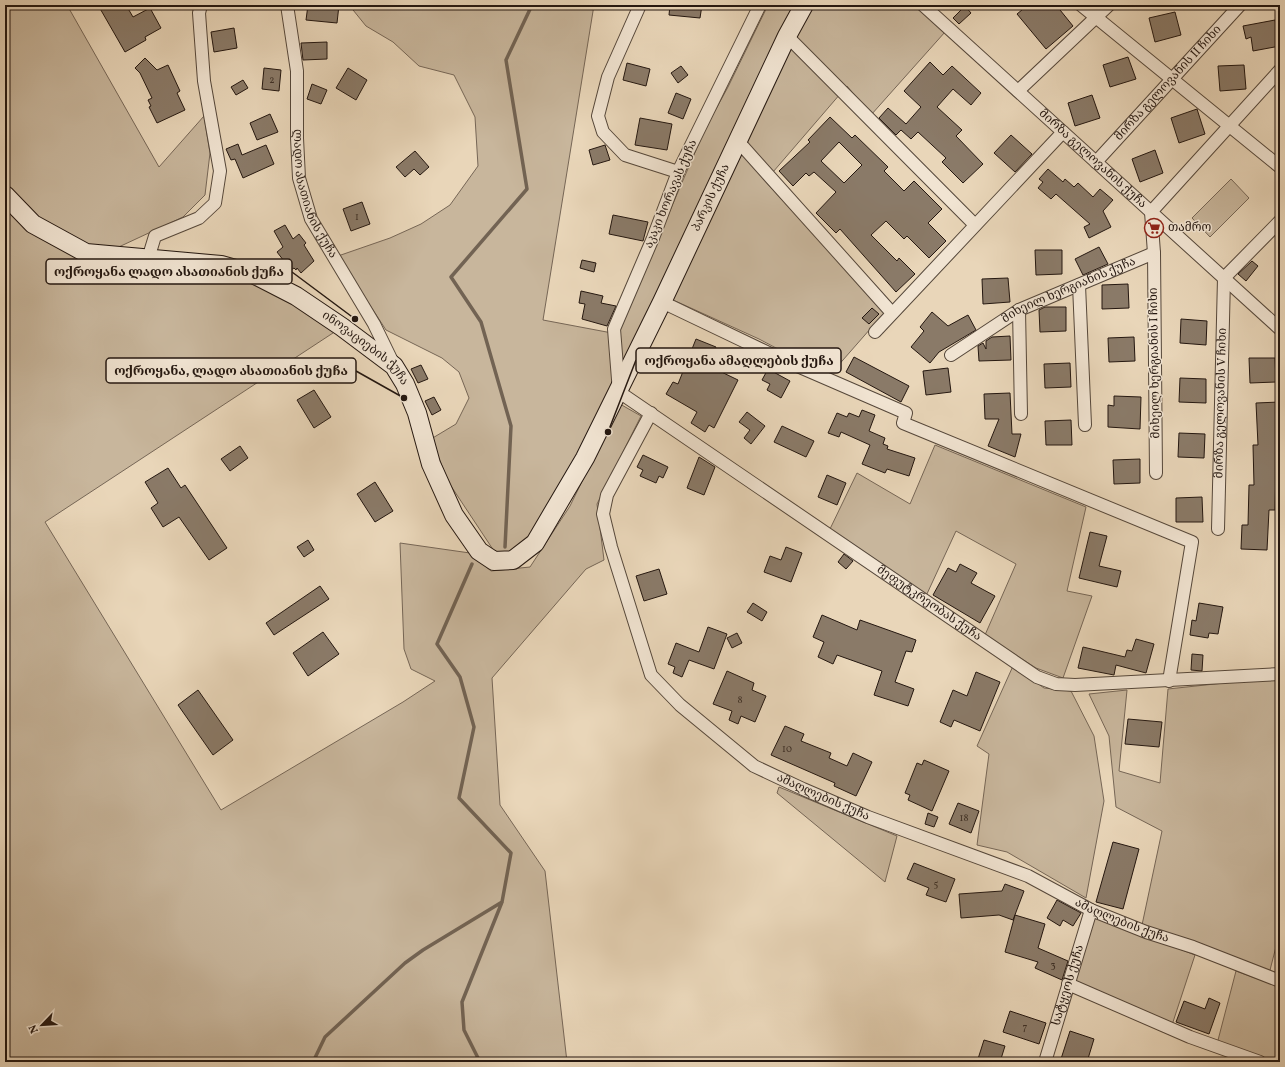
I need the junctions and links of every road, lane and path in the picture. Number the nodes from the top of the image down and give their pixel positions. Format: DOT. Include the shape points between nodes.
graph roads {
  1 [pos="201,5"];
  2 [pos="287,5"];
  3 [pos="640,5"];
  4 [pos="760,5"];
  5 [pos="804,5"];
  6 [pos="923,5"];
  7 [pos="1081,5"];
  8 [pos="1109,5"];
  9 [pos="1240,5"];
  10 [pos="1096,18"];
  11 [pos="787,36"];
  12 [pos="1280,70"];
  13 [pos="1172,80"];
  14 [pos="1018,91"];
  15 [pos="1230,126"];
  16 [pos="1063,132"];
  17 [pos="737,140"];
  18 [pos="1096,162"];
  19 [pos="1280,166"];
  20 [pos="678,172"];
  21 [pos="5,195"];
  22 [pos="1151,212"];
  23 [pos="1280,221"];
  24 [pos="975,225"];
  25 [pos="1154,253"];
  26 [pos="148,259"];
  27 [pos="1224,278"];
  28 [pos="1079,285"];
  29 [pos="662,302"];
  30 [pos="1019,310"];
  31 [pos="892,313"];
  32 [pos="1280,329"];
  33 [pos="875,332"];
  34 [pos="951,355"];
  35 [pos="394,366"];
  36 [pos="619,392"];
  37 [pos="651,413"];
  38 [pos="1021,414"];
  39 [pos="1085,425"];
  40 [pos="1156,473"];
  41 [pos="1218,529"];
  42 [pos="1280,674"];
  43 [pos="1169,681"];
  44 [pos="1092,910"];
  45 [pos="1280,981"];
  46 [pos="1068,984"];
  47 [pos="1045,1062"];
  48 [pos="1260,1062"];
  1 -- 26 [label="street" via="199,14 204,81 220,171 215,203 198,218 155,236"];
  2 -- 35 [label="street, ლადო ასათიანის ქუჩა" via="297,71 299,178 311,219 374,324"];
  3 -- 20 [label="street" via="608,77 598,116 603,132 625,155"];
  4 -- 20 [label="street, აკაკი ხორავას ქუჩა"];
  5 -- 11 [label="street, პარკის ქუჩა"];
  6 -- 14 [label="street, მირზა გელოვანის ქუჩა"];
  7 -- 10 [label="street"];
  8 -- 10 [label="street"];
  9 -- 13 [label="street, მირზა გელოვანის II ჩიხი"];
  10 -- 13 [label="street"];
  10 -- 14 [label="street"];
  11 -- 17 [label="street, პარკის ქუჩა"];
  11 -- 24 [label="street"];
  12 -- 15 [label="street"];
  13 -- 15 [label="street"];
  13 -- 18 [label="street, მირზა გელოვანის II ჩიხი"];
  14 -- 16 [label="street, მირზა გელოვანის ქუჩა"];
  15 -- 19 [label="street"];
  15 -- 22 [label="street"];
  16 -- 18 [label="street, მირზა გელოვანის ქუჩა"];
  16 -- 24 [label="street"];
  17 -- 29 [label="street, პარკის ქუჩა"];
  17 -- 31 [label="street"];
  18 -- 22 [label="street, მირზა გელოვანის ქუჩა"];
  20 -- 36 [label="street, აკაკი ხორავას ქუჩა" via="614,329"];
  21 -- 26 [label="street, ინოვაციების ქუჩა" via="33,224 86,253"];
  22 -- 25 [label="street"];
  22 -- 27 [label="street, მირზა გელოვანის ქუჩა"];
  23 -- 27 [label="street"];
  24 -- 31 [label="street"];
  25 -- 28 [label="street, მიხეილ ხერგიანის ქუჩა"];
  25 -- 40 [label="street, მიხეილ ხერგიანის I ჩიხი"];
  26 -- 35 [label="street, ინოვაციების ქუჩა" via="221,265 253,274 315,308"];
  27 -- 32 [label="street, მირზა გელოვანის ქუჩა"];
  27 -- 41 [label="street, მირზა გელოვანის V ჩიხი"];
  28 -- 30 [label="street, მიხეილ ხერგიანის ქუჩა"];
  28 -- 39 [label="street"];
  29 -- 36 [label="street, პარკის ქუჩა"];
  29 -- 43 [label="street" via="778,358 906,413 903,424 1192,542"];
  30 -- 34 [label="street, მიხეილ ხერგიანის ქუჩა"];
  30 -- 38 [label="street"];
  31 -- 33 [label="street"];
  35 -- 36 [label="street, ინოვაციების ქუჩა" via="417,413 431,464 454,515 480,551 494,561 513,560 535,543 585,458"];
  36 -- 37 [label="street, მეფუტკრეობას ქუჩა"];
  37 -- 43 [label="street, მეფუტკრეობას ქუჩა" via="1037,677 1056,684 1076,685"];
  37 -- 44 [label="street, ამაღლების ქუჩა" via="608,495 603,514 651,675 680,705 754,766 868,817 1028,876"];
  42 -- 43 [label="street, მეფუტკრეობას ქუჩა"];
  44 -- 45 [label="street, ამაღლების ქუჩა" via="1146,932 1193,946"];
  44 -- 46 [label="street, სატყეოს ქუჩა"];
  46 -- 47 [label="street, სატყეოს ქუჩა"];
  46 -- 48 [label="street" via="1190,1037"];
}
